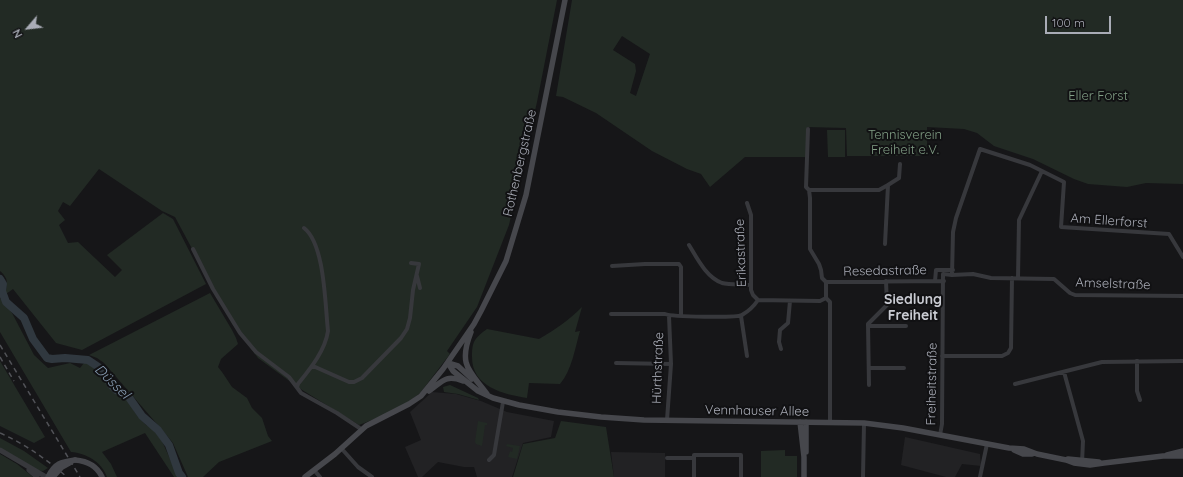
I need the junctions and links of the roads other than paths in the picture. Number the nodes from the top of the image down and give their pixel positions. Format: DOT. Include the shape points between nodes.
graph roads {
  1 [pos="565,0"];
  2 [pos="808,129"];
  3 [pos="900,164"];
  4 [pos="1042,171"];
  5 [pos="888,185"];
  6 [pos="809,190"];
  7 [pos="747,203"];
  8 [pos="304,228"];
  9 [pos="885,244"];
  10 [pos="689,245"];
  11 [pos="193,249"];
  12 [pos="1183,257"];
  13 [pos="411,263"];
  14 [pos="612,266"];
  15 [pos="952,272"];
  16 [pos="417,273"];
  17 [pos="1012,278"];
  18 [pos="1018,278"];
  19 [pos="886,281"];
  20 [pos="935,281"];
  21 [pos="944,281"];
  22 [pos="826,282"];
  23 [pos="751,285"];
  24 [pos="420,288"];
  25 [pos="1183,296"];
  26 [pos="826,298"];
  27 [pos="758,300"];
  28 [pos="790,300"];
  29 [pos="611,314"];
  30 [pos="669,316"];
  31 [pos="681,316"];
  32 [pos="741,316"];
  33 [pos="474,324"];
  34 [pos="868,326"];
  35 [pos="906,326"];
  36 [pos="781,349"];
  37 [pos="747,356"];
  38 [pos="942,356"];
  39 [pos="466,357"];
  40 [pos="1137,361"];
  41 [pos="1183,361"];
  42 [pos="448,362"];
  43 [pos="616,363"];
  44 [pos="671,364"];
  45 [pos="312,366"];
  46 [pos="869,368"];
  47 [pos="904,368"];
  48 [pos="1064,372"];
  49 [pos="468,383"];
  50 [pos="1015,384"];
  51 [pos="869,385"];
  52 [pos="297,387"];
  53 [pos="424,392"];
  54 [pos="487,395"];
  55 [pos="1140,400"];
  56 [pos="503,402"];
  57 [pos="667,420"];
  58 [pos="803,422"];
  59 [pos="830,423"];
  60 [pos="864,423"];
  61 [pos="361,429"];
  62 [pos="940,435"];
  63 [pos="987,444"];
  64 [pos="341,448"];
  65 [pos="0,450"];
  66 [pos="1183,451"];
  67 [pos="1163,456"];
  68 [pos="1183,456"];
  69 [pos="667,458"];
  70 [pos="694,458"];
  71 [pos="75,460"];
  72 [pos="489,460"];
  73 [pos="1082,462"];
  74 [pos="23,464"];
  75 [pos="314,470"];
  76 [pos="37,477"];
  77 [pos="47,477"];
  78 [pos="53,477"];
  79 [pos="102,477"];
  80 [pos="305,477"];
  81 [pos="320,477"];
  82 [pos="372,477"];
  83 [pos="694,477"];
  84 [pos="741,477"];
  85 [pos="804,477"];
  86 [pos="863,477"];
  87 [pos="980,477"];
  1 -- 33 [label="main road, Rothenbergstraße" via="526,195 506,261"];
  2 -- 6 [label="street" via="806,187"];
  3 -- 5 [label="street" via="900,178"];
  4 -- 12 [label="street, Am Ellerforst" via="1064,182 1061,227 1169,234"];
  4 -- 15 [label="street, Am Ellerforst" via="980,149 956,218"];
  4 -- 18 [label="street" via="1019,220"];
  5 -- 6 [label="street" via="879,190"];
  5 -- 9 [label="street"];
  6 -- 22 [label="street" via="810,249"];
  7 -- 23 [label="street, Erikastraße" via="750,215"];
  8 -- 45 [label="street" via="314,240 319,254 328,331 325,343"];
  10 -- 23 [label="street" via="706,270 717,280 723,283"];
  11 -- 52 [label="street" via="210,284 240,333 256,352 289,377"];
  13 -- 16 [label="street" via="419,264"];
  14 -- 31 [label="street" via="680,264"];
  15 -- 17 [label="street, Amselstraße" via="991,278"];
  15 -- 20 [label="street" via="936,270"];
  15 -- 21 [label="street" via="944,274"];
  16 -- 24 [label="street"];
  16 -- 45 [label="street" via="407,329 362,378 349,382"];
  17 -- 18 [label="street, Amselstraße"];
  17 -- 38 [label="street" via="1011,348 1007,354"];
  18 -- 25 [label="street, Amselstraße" via="1054,278 1075,295"];
  19 -- 20 [label="street, Resedastraße"];
  19 -- 22 [label="street, Resedastraße"];
  19 -- 34 [label="street" via="887,305"];
  20 -- 21 [label="street, Resedastraße"];
  21 -- 38 [label="street, Freiheitstraße"];
  22 -- 26 [label="street"];
  23 -- 27 [label="street, Erikastraße" via="753,295"];
  26 -- 28 [label="street" via="820,301"];
  26 -- 59 [label="street" via="830,302"];
  27 -- 28 [label="street"];
  27 -- 32 [label="street"];
  28 -- 36 [label="street" via="788,323 780,330"];
  29 -- 30 [label="street"];
  30 -- 31 [label="street"];
  30 -- 44 [label="street, Hürthstraße"];
  31 -- 32 [label="street"];
  32 -- 37 [label="street"];
  33 -- 39 [label="main road, Rothenbergstraße"];
  33 -- 42 [label="main road, Rothenbergstraße"];
  34 -- 35 [label="street"];
  34 -- 46 [label="street"];
  38 -- 62 [label="street, Freiheitstraße"];
  39 -- 54 [label="main road, Vennhauser Allee" via="471,374"];
  40 -- 41 [label="street"];
  40 -- 48 [label="street" via="1102,362"];
  40 -- 55 [label="street" via="1137,392"];
  42 -- 49 [label="main road, Vennhauser Allee"];
  42 -- 53 [label="main road, Rothenbergstraße"];
  42 -- 54 [label="main road, Vennhauser Allee" via="458,366"];
  43 -- 44 [label="street"];
  44 -- 57 [label="street, Hürthstraße"];
  45 -- 52 [label="street"];
  46 -- 47 [label="street"];
  46 -- 51 [label="street"];
  48 -- 50 [label="street"];
  48 -- 73 [label="street" via="1083,441"];
  49 -- 53 [label="main road" via="450,378 442,380 430,391"];
  49 -- 54 [label="main road, Vennhauser Allee"];
  52 -- 61 [label="street" via="301,393"];
  53 -- 61 [label="main road" via="409,404"];
  54 -- 56 [label="main road, Vennhauser Allee"];
  56 -- 57 [label="main road, Vennhauser Allee" via="586,415"];
  56 -- 72 [label="street" via="494,456"];
  57 -- 58 [label="main road, Vennhauser Allee"];
  58 -- 59 [label="main road, Vennhauser Allee"];
  58 -- 85 [label="main road" via="806,454"];
  59 -- 60 [label="main road, Vennhauser Allee"];
  60 -- 62 [label="main road, Vennhauser Allee"];
  60 -- 86 [label="street"];
  61 -- 64 [label="main road"];
  62 -- 63 [label="main road, Vennhauser Allee"];
  63 -- 73 [label="main road, Vennhauser Allee"];
  63 -- 87 [label="street"];
  64 -- 75 [label="main road"];
  64 -- 82 [label="street" via="358,467"];
  65 -- 74 [label="street"];
  66 -- 67 [label="main road, Vennhauser Allee"];
  67 -- 68 [label="main road, Vennhauser Allee"];
  67 -- 73 [label="main road, Vennhauser Allee"];
  69 -- 70 [label="street"];
  70 -- 83 [label="street"];
  70 -- 84 [label="street" via="694,455 741,455"];
  71 -- 77 [label="main road, bridge" via="58,464"];
  71 -- 78 [label="main road, bridge" via="62,467"];
  71 -- 79 [label="main road" via="90,464"];
  74 -- 76 [label="street"];
  74 -- 77 [label="street"];
  75 -- 80 [label="main road"];
  75 -- 81 [label="street"];
}
